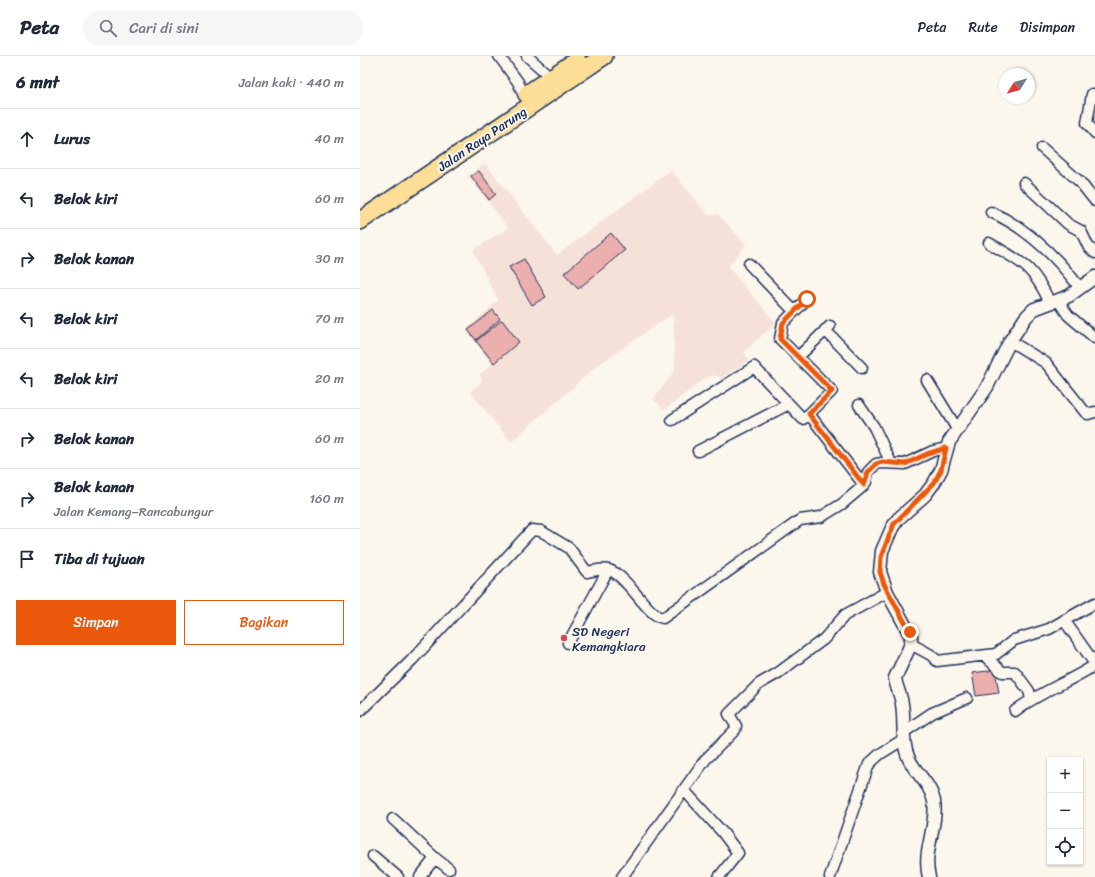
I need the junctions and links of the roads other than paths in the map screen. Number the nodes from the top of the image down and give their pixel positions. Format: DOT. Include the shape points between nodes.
graph roads {
  1 [pos="500,56"];
  2 [pos="527,56"];
  3 [pos="583,56"];
  4 [pos="604,56"];
  5 [pos="556,81"];
  6 [pos="1092,94"];
  7 [pos="524,96"];
  8 [pos="1095,133"];
  9 [pos="1042,148"];
  10 [pos="1024,183"];
  11 [pos="1095,200"];
  12 [pos="360,211"];
  13 [pos="991,212"];
  14 [pos="360,221"];
  15 [pos="989,243"];
  16 [pos="1095,253"];
  17 [pos="749,264"];
  18 [pos="1095,277"];
  19 [pos="1080,288"];
  20 [pos="807,299"];
  21 [pos="1054,302"];
  22 [pos="794,311"];
  23 [pos="1095,338"];
  24 [pos="1010,341"];
  25 [pos="798,357"];
  26 [pos="862,368"];
  27 [pos="927,380"];
  28 [pos="789,404"];
  29 [pos="859,405"];
  30 [pos="1095,412"];
  31 [pos="809,414"];
  32 [pos="672,420"];
  33 [pos="957,429"];
  34 [pos="946,448"];
  35 [pos="698,451"];
  36 [pos="891,463"];
  37 [pos="864,485"];
  38 [pos="608,570"];
  39 [pos="887,592"];
  40 [pos="1094,608"];
  41 [pos="1064,620"];
  42 [pos="568,643"];
  43 [pos="911,644"];
  44 [pos="985,656"];
  45 [pos="1095,664"];
  46 [pos="967,698"];
  47 [pos="1031,699"];
  48 [pos="360,711"];
  49 [pos="1015,711"];
  50 [pos="904,735"];
  51 [pos="684,790"];
  52 [pos="393,819"];
  53 [pos="373,856"];
  54 [pos="435,858"];
  55 [pos="449,869"];
  56 [pos="398,877"];
  57 [pos="420,877"];
  58 [pos="622,877"];
  59 [pos="719,877"];
  60 [pos="830,877"];
  61 [pos="930,877"];
  1 -- 7 [label="street" via="518,82"];
  2 -- 5 [label="street"];
  3 -- 5 [label="highway, Jalan Raya Parung"];
  4 -- 5 [label="highway, Jalan Raya Parung"];
  5 -- 7 [label="highway, Jalan Raya Parung"];
  5 -- 14 [label="highway, Jalan Raya Parung"];
  6 -- 8 [label="street" via="1087,123"];
  7 -- 12 [label="highway, Jalan Raya Parung"];
  9 -- 11 [label="street" via="1080,182"];
  10 -- 16 [label="street" via="1068,224 1082,233 1088,246"];
  13 -- 19 [label="street" via="1010,221 1034,239 1063,265"];
  15 -- 21 [label="street" via="1030,270"];
  17 -- 22 [label="street"];
  18 -- 19 [label="street"];
  19 -- 21 [label="street"];
  20 -- 22 [label="street"];
  21 -- 23 [label="street"];
  21 -- 24 [label="street" via="1034,309 1028,314"];
  22 -- 25 [label="street" via="783,323 780,339"];
  24 -- 30 [label="street" via="1046,363 1085,412"];
  24 -- 33 [label="street" via="987,387"];
  25 -- 26 [label="street" via="828,328"];
  25 -- 31 [label="street" via="832,391"];
  27 -- 33 [label="street"];
  28 -- 31 [label="street" via="803,419"];
  28 -- 32 [label="street" via="754,367"];
  28 -- 35 [label="street"];
  29 -- 36 [label="street" via="874,427"];
  31 -- 37 [label="street"];
  33 -- 34 [label="street"];
  34 -- 36 [label="street" via="905,464"];
  34 -- 39 [label="street" via="941,470 934,483 896,522 882,551 880,572"];
  36 -- 37 [label="street" via="872,466"];
  37 -- 38 [label="street" via="824,515 797,522 663,618 656,615 627,584"];
  38 -- 42 [label="street"];
  38 -- 48 [label="street" via="587,572 569,548 541,531 532,530 408,664"];
  39 -- 43 [label="street" via="910,632"];
  39 -- 51 [label="street" via="845,615 824,639 750,691 729,714 736,726 735,730 705,760"];
  40 -- 41 [label="street"];
  41 -- 44 [label="street" via="1036,634 1014,640 996,654"];
  41 -- 45 [label="street"];
  43 -- 44 [label="street" via="937,661"];
  43 -- 50 [label="street" via="895,678 902,702"];
  44 -- 47 [label="street" via="1002,672 1015,672 1029,691"];
  45 -- 47 [label="street" via="1083,673"];
  46 -- 50 [label="street" via="932,713"];
  47 -- 49 [label="street"];
  50 -- 60 [label="street" via="868,764"];
  50 -- 61 [label="street" via="909,759 927,785 933,800 935,818 927,858"];
  51 -- 58 [label="street"];
  51 -- 59 [label="street" via="738,852"];
  52 -- 54 [label="street"];
  53 -- 56 [label="street"];
  54 -- 55 [label="street"];
  54 -- 57 [label="street"];
}
